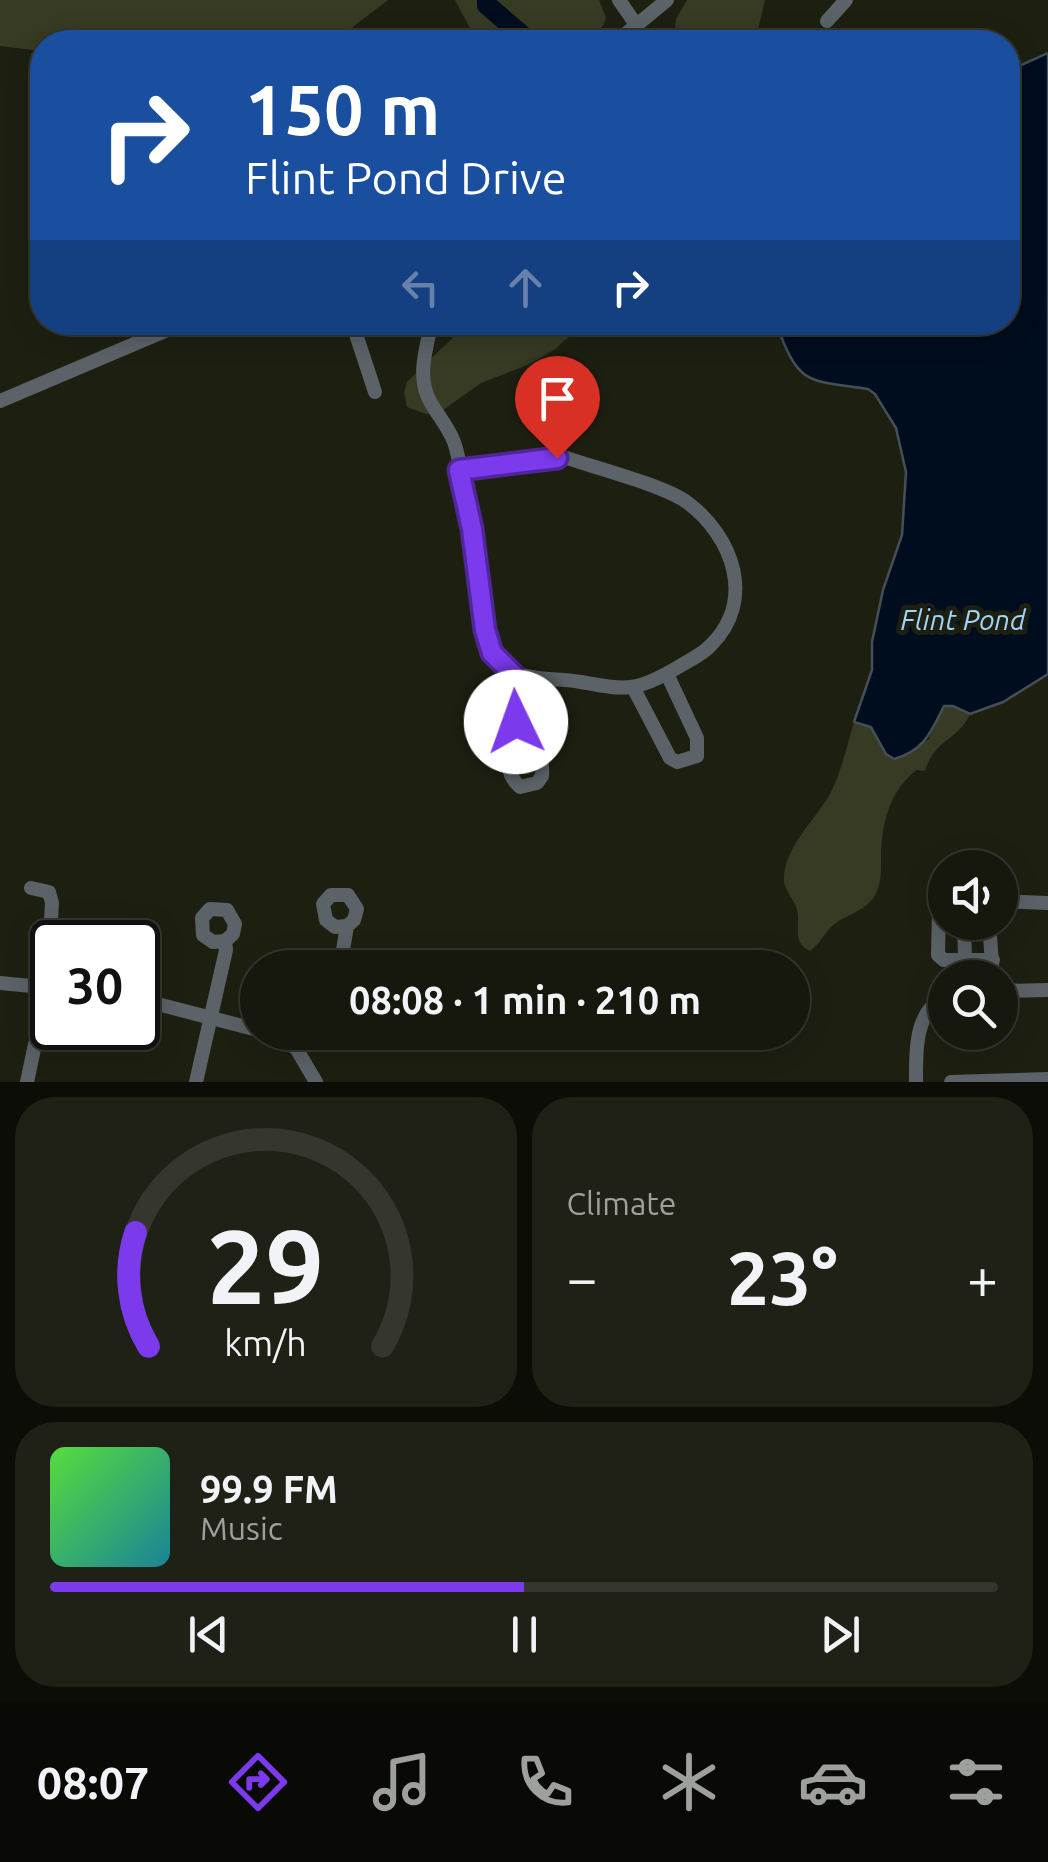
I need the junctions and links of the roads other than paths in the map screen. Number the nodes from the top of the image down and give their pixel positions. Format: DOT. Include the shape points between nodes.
graph roads {
  1 [pos="618,0"];
  2 [pos="666,0"];
  3 [pos="846,0"];
  4 [pos="827,22"];
  5 [pos="637,26"];
  6 [pos="632,30"];
  7 [pos="151,335"];
  8 [pos="356,335"];
  9 [pos="429,335"];
  10 [pos="375,392"];
  11 [pos="0,400"];
  12 [pos="459,470"];
  13 [pos="513,674"];
  14 [pos="667,674"];
  15 [pos="633,687"];
  16 [pos="516,722"];
  17 [pos="31,888"];
  18 [pos="1018,902"];
  19 [pos="1048,903"];
  20 [pos="52,920"];
  21 [pos="347,926"];
  22 [pos="964,940"];
  23 [pos="991,940"];
  24 [pos="225,941"];
  25 [pos="343,950"];
  26 [pos="965,960"];
  27 [pos="993,960"];
  28 [pos="0,983"];
  29 [pos="30,986"];
  30 [pos="1048,990"];
  31 [pos="1018,991"];
  32 [pos="160,1004"];
  33 [pos="928,1011"];
  34 [pos="210,1017"];
  35 [pos="240,1025"];
  36 [pos="35,1050"];
  37 [pos="297,1050"];
  38 [pos="1048,1079"];
  39 [pos="27,1082"];
  40 [pos="196,1082"];
  41 [pos="316,1082"];
  42 [pos="916,1082"];
  43 [pos="951,1082"];
  1 -- 5 [label="street"];
  2 -- 5 [label="street"];
  3 -- 4 [label="street"];
  5 -- 6 [label="street"];
  7 -- 11 [label="street"];
  8 -- 10 [label="street"];
  9 -- 12 [label="street" via="423,384 447,424"];
  12 -- 13 [label="street" via="485,630 492,653"];
  12 -- 14 [label="street" via="567,458 685,500 718,529 736,570 734,612 711,646"];
  13 -- 15 [label="street"];
  13 -- 16 [label="street"];
  14 -- 15 [label="street"];
  14 -- 15 [label="street" via="698,738 692,760 670,758"];
  17 -- 20 [label="street" via="56,892"];
  18 -- 19 [label="street"];
  21 -- 25 [label="street"];
  22 -- 26 [label="street"];
  23 -- 27 [label="street"];
  24 -- 34 [label="street"];
  28 -- 29 [label="street"];
  30 -- 31 [label="street"];
  32 -- 34 [label="street"];
  33 -- 42 [label="street" via="916,1042"];
  34 -- 35 [label="street"];
  34 -- 40 [label="street"];
  36 -- 39 [label="street"];
  37 -- 41 [label="street"];
  38 -- 43 [label="street"];
}
